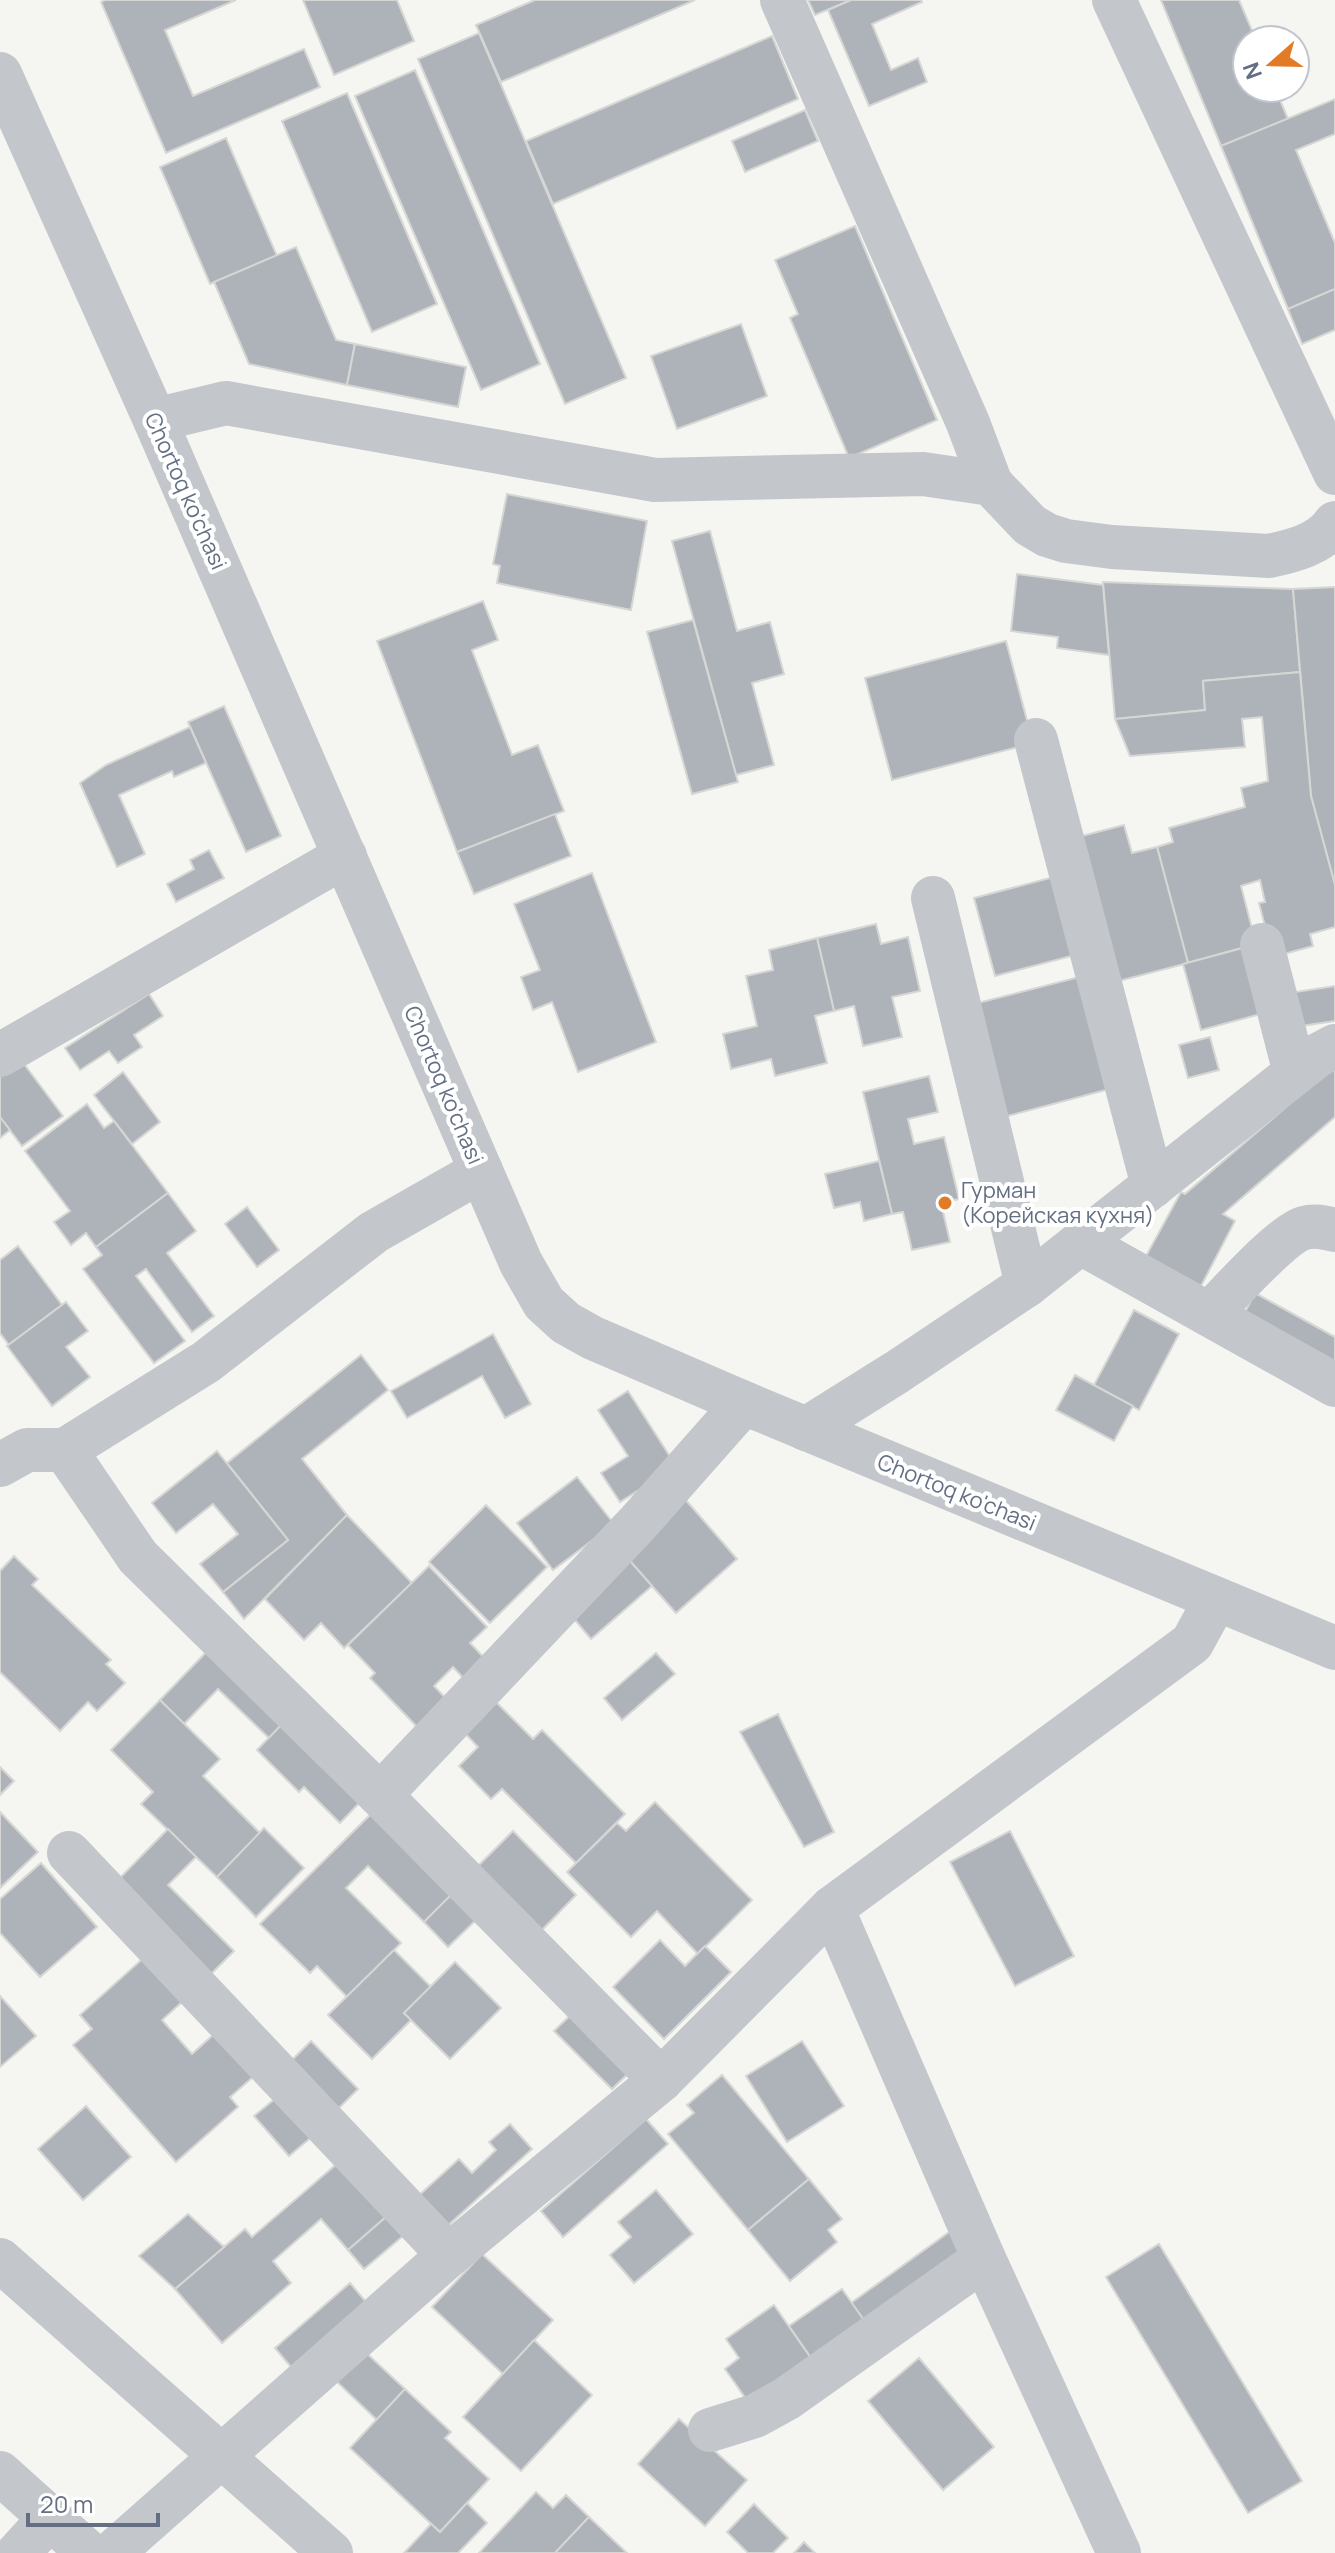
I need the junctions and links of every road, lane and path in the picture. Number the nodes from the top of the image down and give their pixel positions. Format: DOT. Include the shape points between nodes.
graph roads {
  1 [pos="782,0"];
  2 [pos="1114,0"];
  3 [pos="0,74"];
  4 [pos="155,420"];
  5 [pos="1335,473"];
  6 [pos="991,484"];
  7 [pos="1328,536"];
  8 [pos="1036,740"];
  9 [pos="345,856"];
  10 [pos="933,898"];
  11 [pos="1262,945"];
  12 [pos="1335,1046"];
  13 [pos="0,1055"];
  14 [pos="1295,1073"];
  15 [pos="481,1171"];
  16 [pos="1153,1186"];
  17 [pos="1335,1230"];
  18 [pos="1081,1243"];
  19 [pos="1027,1285"];
  20 [pos="1209,1314"];
  21 [pos="1335,1385"];
  22 [pos="744,1403"];
  23 [pos="806,1429"];
  24 [pos="65,1450"];
  25 [pos="0,1465"];
  26 [pos="1216,1599"];
  27 [pos="1335,1648"];
  28 [pos="380,1795"];
  29 [pos="69,1853"];
  30 [pos="832,1908"];
  31 [pos="661,2080"];
  32 [pos="449,2255"];
  33 [pos="984,2259"];
  34 [pos="0,2260"];
  35 [pos="710,2430"];
  36 [pos="223,2455"];
  37 [pos="0,2473"];
  38 [pos="50,2518"];
  39 [pos="18,2553"];
  40 [pos="89,2553"];
  41 [pos="112,2553"];
  42 [pos="331,2553"];
  43 [pos="1119,2553"];
  1 -- 6 [label="street"];
  2 -- 5 [label="street"];
  3 -- 4 [label="street, Chortoq ko'chasi"];
  4 -- 6 [label="street" via="226,403 655,480 923,474"];
  4 -- 9 [label="street, Chortoq ko'chasi"];
  6 -- 7 [label="street" via="1030,525 1066,541 1269,556"];
  8 -- 16 [label="street"];
  9 -- 13 [label="street"];
  9 -- 15 [label="street, Chortoq ko'chasi"];
  10 -- 19 [label="street"];
  11 -- 14 [label="street"];
  12 -- 14 [label="street"];
  14 -- 16 [label="street"];
  15 -- 22 [label="street, Chortoq ko'chasi" via="521,1263 544,1303 566,1323"];
  15 -- 24 [label="street" via="374,1232 206,1362"];
  16 -- 18 [label="street"];
  17 -- 20 [label="street" via="1301,1228"];
  18 -- 19 [label="street"];
  18 -- 20 [label="street"];
  19 -- 23 [label="street"];
  20 -- 21 [label="street"];
  22 -- 23 [label="street, Chortoq ko'chasi"];
  22 -- 28 [label="street"];
  23 -- 26 [label="street, Chortoq ko'chasi"];
  24 -- 25 [label="street" via="27,1450"];
  24 -- 28 [label="street" via="138,1557"];
  26 -- 27 [label="street, Chortoq ko'chasi"];
  26 -- 30 [label="street" via="1192,1643"];
  28 -- 31 [label="street"];
  29 -- 32 [label="street"];
  30 -- 31 [label="street"];
  30 -- 33 [label="street"];
  31 -- 32 [label="street"];
  32 -- 36 [label="street"];
  33 -- 35 [label="street" via="786,2399 755,2416"];
  33 -- 43 [label="street"];
  34 -- 36 [label="street"];
  36 -- 41 [label="street"];
  36 -- 42 [label="street"];
  37 -- 38 [label="street"];
  38 -- 39 [label="street"];
  38 -- 40 [label="street"];
}
